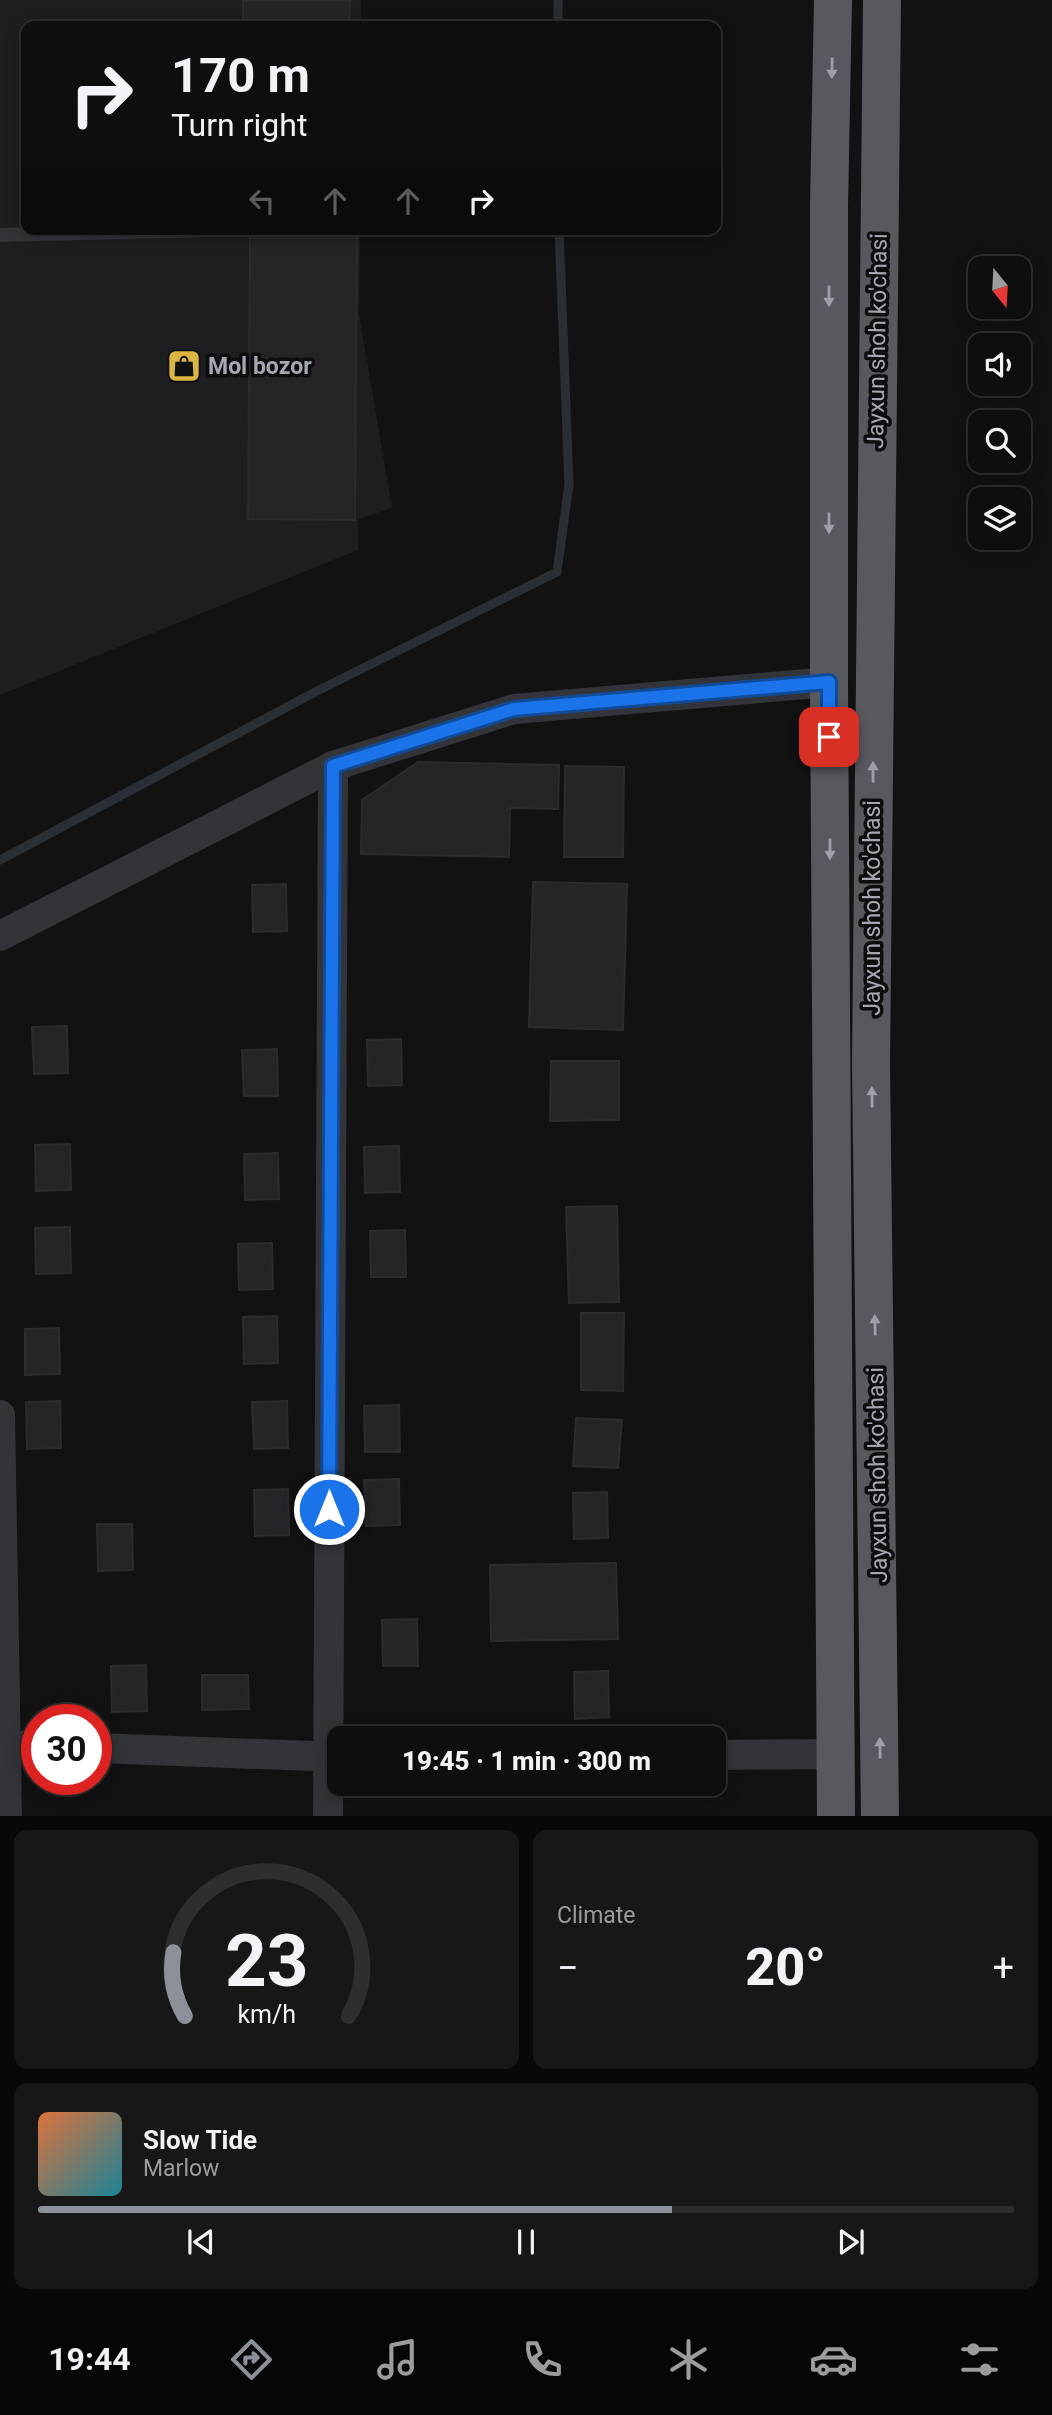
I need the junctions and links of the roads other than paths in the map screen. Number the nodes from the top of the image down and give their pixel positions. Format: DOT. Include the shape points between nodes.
graph roads {
  1 [pos="834,0"];
  2 [pos="882,0"];
  3 [pos="0,234"];
  4 [pos="21,234"];
  5 [pos="829,682"];
  6 [pos="333,766"];
  7 [pos="0,936"];
  8 [pos="0,1415"];
  9 [pos="334,1726"];
  10 [pos="15,1746"];
  11 [pos="112,1749"];
  12 [pos="836,1754"];
  13 [pos="726,1755"];
  14 [pos="327,1757"];
  15 [pos="330,1796"];
  16 [pos="7,1816"];
  17 [pos="328,1816"];
  18 [pos="836,1816"];
  19 [pos="880,1816"];
  1 -- 5 [label="highway, Jayxun shoh ko'chasi, one-way"];
  19 -- 2 [label="highway, Jayxun shoh ko'chasi, one-way" via="871,1064"];
  3 -- 4 [label="lane"];
  5 -- 6 [label="street" via="514,709"];
  5 -- 12 [label="highway, Jayxun shoh ko'chasi, one-way"];
  6 -- 7 [label="street"];
  6 -- 9 [label="street"];
  8 -- 10 [label="street"];
  10 -- 16 [label="street"];
  11 -- 14 [label="street"];
  12 -- 13 [label="street"];
  12 -- 18 [label="highway, Jayxun shoh ko'chasi"];
  15 -- 17 [label="street"];
}
